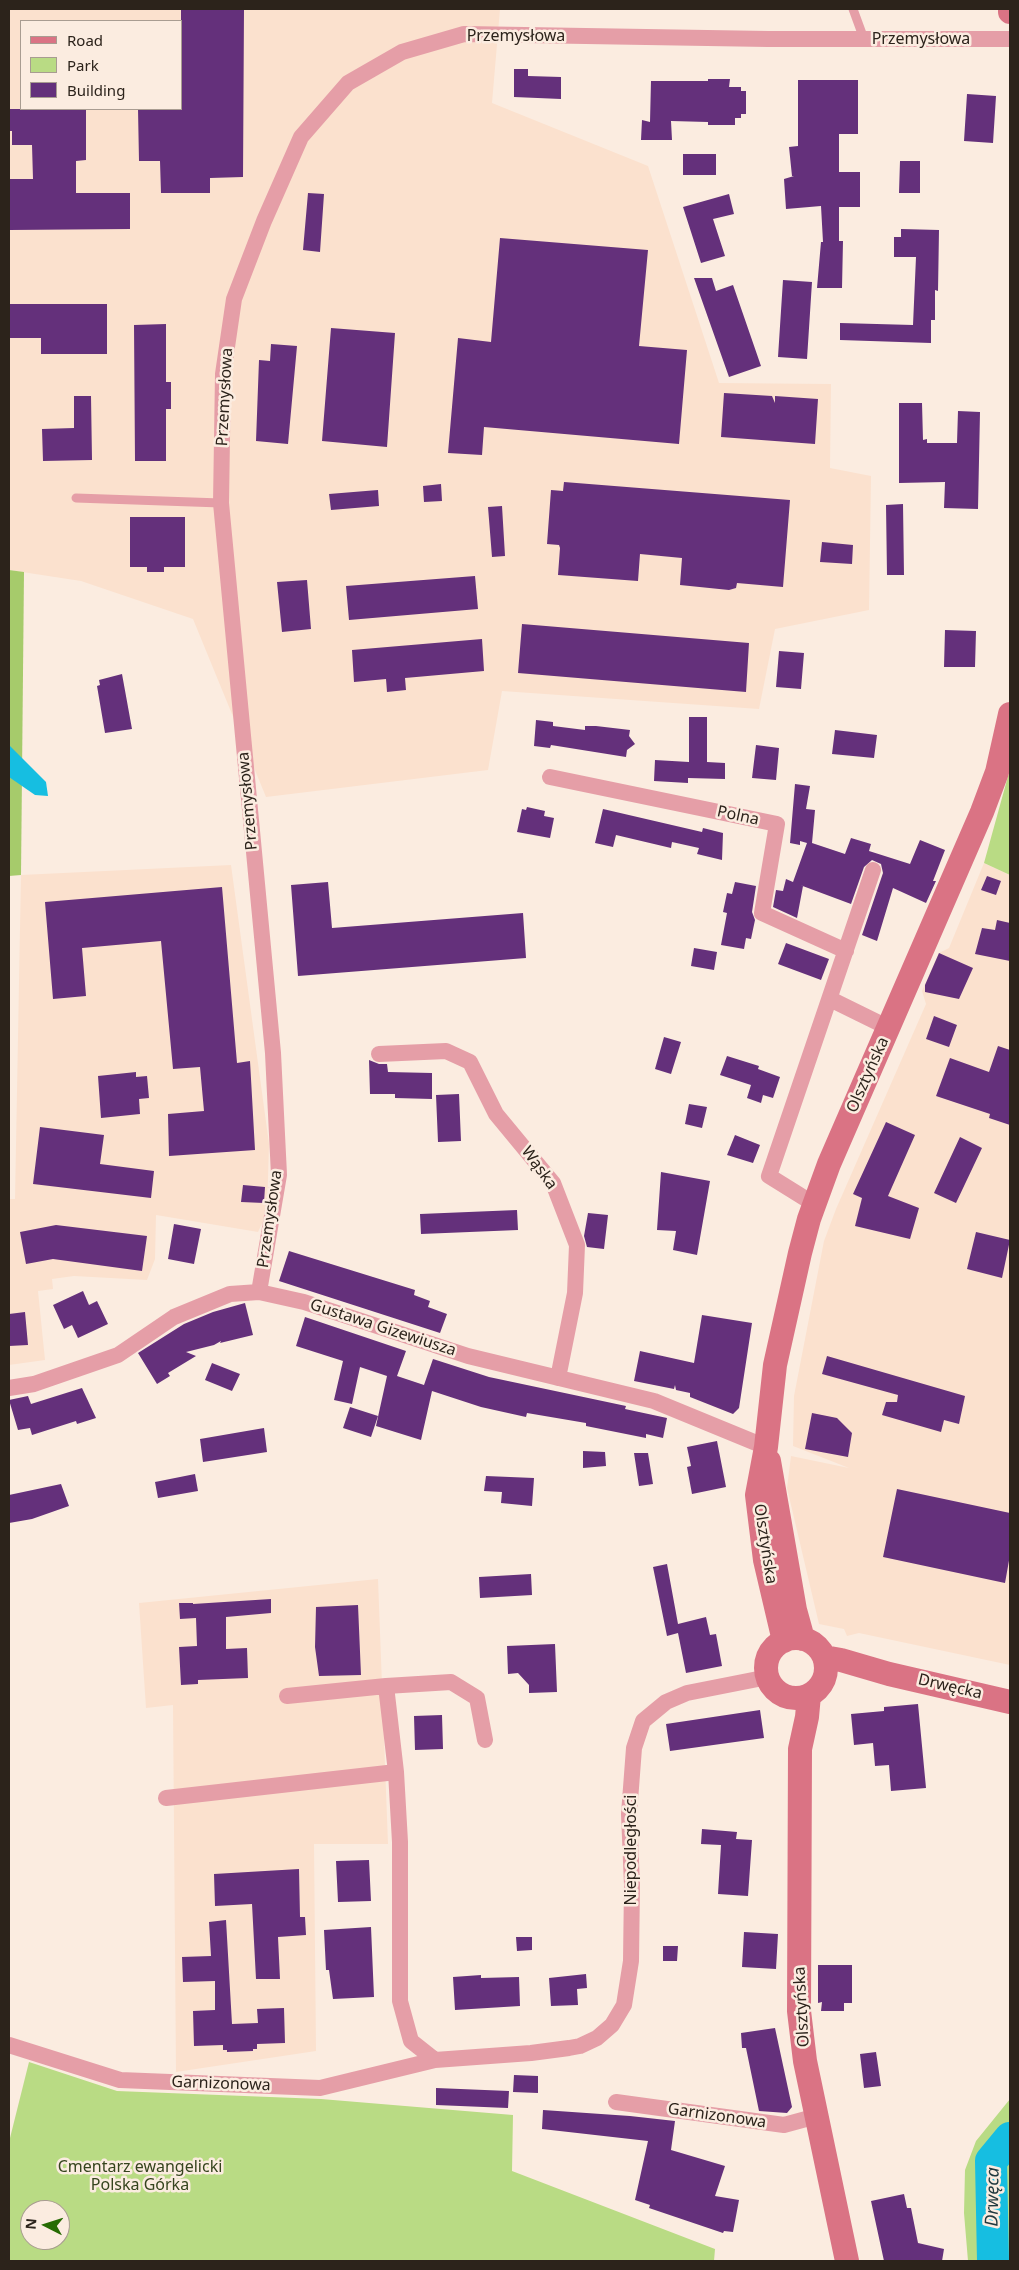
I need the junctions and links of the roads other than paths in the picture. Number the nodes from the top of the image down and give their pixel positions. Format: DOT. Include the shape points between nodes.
graph roads {
  1 [pos="853,9"];
  2 [pos="864,39"];
  3 [pos="1010,40"];
  4 [pos="76,498"];
  5 [pos="221,503"];
  6 [pos="1010,714"];
  7 [pos="550,777"];
  8 [pos="873,870"];
  9 [pos="846,952"];
  10 [pos="830,998"];
  11 [pos="889,1028"];
  12 [pos="378,1054"];
  13 [pos="814,1204"];
  14 [pos="260,1292"];
  15 [pos="558,1378"];
  16 [pos="9,1388"];
  17 [pos="766,1447"];
  18 [pos="793,1640"];
  19 [pos="824,1667"];
  20 [pos="768,1676"];
  21 [pos="386,1686"];
  22 [pos="287,1696"];
  23 [pos="798,1696"];
  24 [pos="1010,1702"];
  25 [pos="485,1740"];
  26 [pos="396,1772"];
  27 [pos="166,1798"];
  28 [pos="9,2045"];
  29 [pos="531,2053"];
  30 [pos="435,2060"];
  31 [pos="616,2102"];
  32 [pos="817,2116"];
  33 [pos="847,2261"];
  1 -- 2 [label="lane"];
  2 -- 3 [label="street, Przemysłowa"];
  2 -- 5 [label="street, Przemysłowa" via="464,34 402,52 348,83 301,137 234,299 223,374"];
  4 -- 5 [label="lane"];
  5 -- 14 [label="street, Przemysłowa" via="273,1053 279,1166"];
  6 -- 11 [label="street, Olsztyńska" via="997,772 982,812"];
  7 -- 9 [label="street, Polna" via="777,824 762,913"];
  8 -- 9 [label="street"];
  9 -- 10 [label="street"];
  10 -- 11 [label="street"];
  10 -- 13 [label="street" via="769,1176"];
  11 -- 13 [label="street, Olsztyńska"];
  12 -- 15 [label="street, Wąska" via="446,1052 470,1062 496,1114 554,1183 577,1245 575,1293"];
  13 -- 17 [label="street, Olsztyńska" via="782,1329"];
  14 -- 15 [label="street, Gustawa Gizewiusza" via="304,1302 468,1356"];
  14 -- 16 [label="street, Gustawa Gizewiusza" via="230,1294 174,1317 118,1355 34,1384"];
  15 -- 17 [label="street, Gustawa Gizewiusza" via="654,1401"];
  17 -- 18 [label="street, Olsztyńska" via="757,1495 765,1560"];
  18 -- 19 [label="street" via="815,1645"];
  18 -- 20 [label="street" via="771,1652 766,1668"];
  19 -- 23 [label="street" via="816,1690"];
  19 -- 24 [label="street, Drwęcka" via="841,1660"];
  20 -- 23 [label="street" via="777,1691"];
  20 -- 29 [label="street, Niepodległości" via="687,1693 666,1702 643,1721 634,1748 629,1814 631,1961 624,2004 612,2025 597,2038 580,2046"];
  21 -- 22 [label="street"];
  21 -- 25 [label="street" via="451,1682 477,1698"];
  21 -- 26 [label="street"];
  23 -- 32 [label="street, Olsztyńska" via="807,1718 800,1749 799,2011 805,2061"];
  26 -- 27 [label="street"];
  26 -- 30 [label="street" via="400,1842 400,2001 411,2041"];
  28 -- 30 [label="street, Garnizonowa" via="120,2080 320,2088"];
  29 -- 30 [label="street, Garnizonowa"];
  31 -- 32 [label="street, Garnizonowa" via="784,2125"];
  32 -- 33 [label="street, Olsztyńska"];
}
